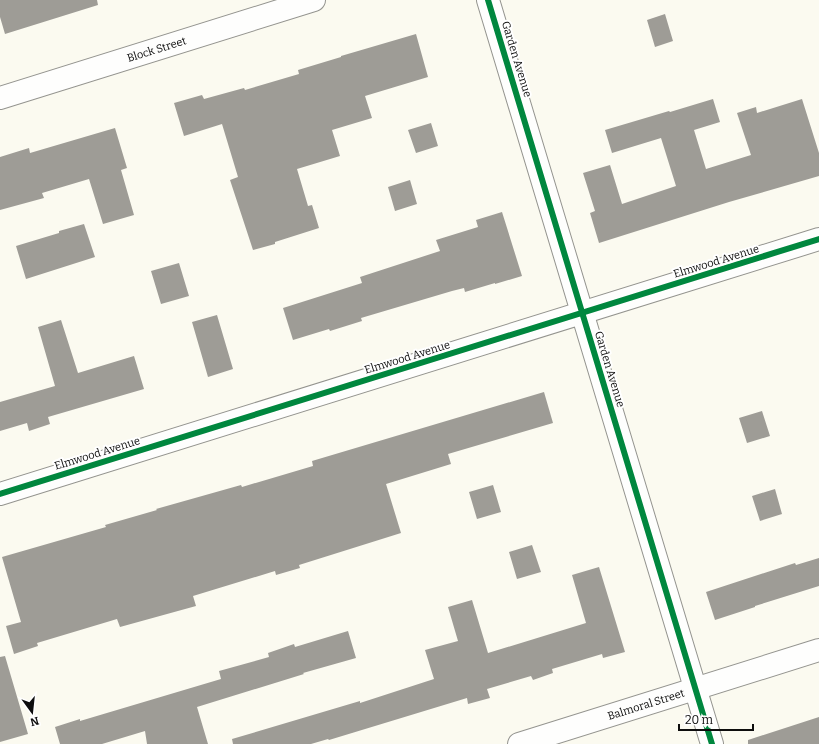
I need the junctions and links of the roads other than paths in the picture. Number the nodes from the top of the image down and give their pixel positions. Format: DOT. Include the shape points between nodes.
graph roads {
  1 [pos="314,0"];
  2 [pos="488,0"];
  3 [pos="0,98"];
  4 [pos="819,239"];
  5 [pos="583,312"];
  6 [pos="0,494"];
  7 [pos="819,650"];
  8 [pos="696,689"];
  9 [pos="519,744"];
  10 [pos="712,744"];
  1 -- 3 [label="street, Block Street"];
  2 -- 5 [label="street, Garden Avenue"];
  4 -- 5 [label="street, Elmwood Avenue"];
  5 -- 6 [label="street, Elmwood Avenue"];
  5 -- 8 [label="street, Garden Avenue"];
  7 -- 8 [label="street, Balmoral Street"];
  8 -- 9 [label="street, Balmoral Street"];
  8 -- 10 [label="street, Garden Avenue"];
}
